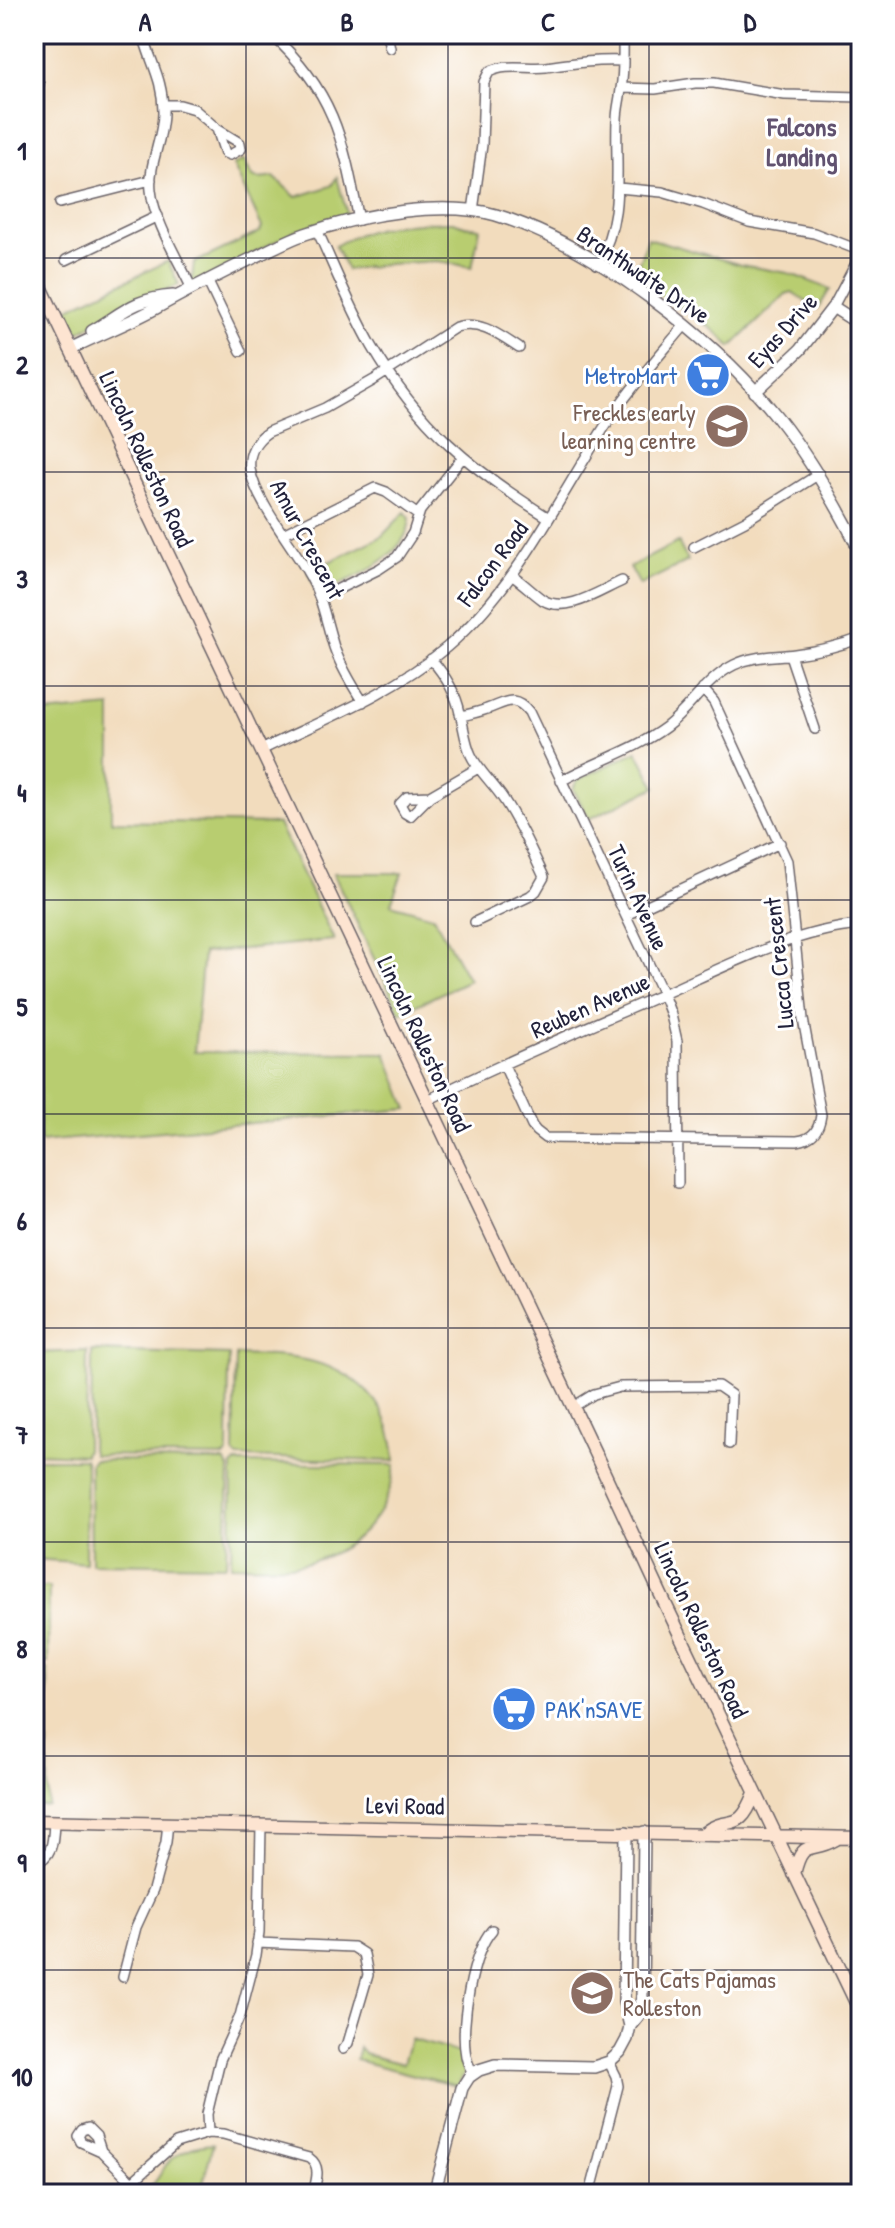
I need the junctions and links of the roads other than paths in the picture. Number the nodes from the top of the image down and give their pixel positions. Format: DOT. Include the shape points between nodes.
graph roads {
  1 [pos="143,34"];
  2 [pos="271,34"];
  3 [pos="387,34"];
  4 [pos="623,34"];
  5 [pos="390,48"];
  6 [pos="623,61"];
  7 [pos="621,88"];
  8 [pos="861,97"];
  9 [pos="163,105"];
  10 [pos="217,129"];
  11 [pos="151,180"];
  12 [pos="618,188"];
  13 [pos="60,203"];
  14 [pos="473,211"];
  15 [pos="158,216"];
  16 [pos="359,220"];
  17 [pos="317,230"];
  18 [pos="861,252"];
  19 [pos="66,260"];
  20 [pos="597,264"];
  21 [pos="34,272"];
  22 [pos="207,280"];
  23 [pos="191,287"];
  24 [pos="833,307"];
  25 [pos="685,325"];
  26 [pos="861,325"];
  27 [pos="69,346"];
  28 [pos="519,348"];
  29 [pos="241,351"];
  30 [pos="387,371"];
  31 [pos="755,392"];
  32 [pos="462,458"];
  33 [pos="819,474"];
  34 [pos="418,515"];
  35 [pos="549,518"];
  36 [pos="283,534"];
  37 [pos="694,547"];
  38 [pos="861,553"];
  39 [pos="513,576"];
  40 [pos="622,581"];
  41 [pos="320,598"];
  42 [pos="861,638"];
  43 [pos="790,655"];
  44 [pos="431,659"];
  45 [pos="703,689"];
  46 [pos="363,702"];
  47 [pos="461,716"];
  48 [pos="815,729"];
  49 [pos="261,750"];
  50 [pos="478,768"];
  51 [pos="561,781"];
  52 [pos="430,796"];
  53 [pos="780,843"];
  54 [pos="626,915"];
  55 [pos="475,922"];
  56 [pos="861,925"];
  57 [pos="794,939"];
  58 [pos="663,994"];
  59 [pos="504,1065"];
  60 [pos="428,1100"];
  61 [pos="677,1140"];
  62 [pos="678,1183"];
  63 [pos="573,1407"];
  64 [pos="729,1444"];
  65 [pos="755,1793"];
  66 [pos="34,1821"];
  67 [pos="54,1821"];
  68 [pos="168,1823"];
  69 [pos="261,1825"];
  70 [pos="626,1832"];
  71 [pos="644,1832"];
  72 [pos="704,1833"];
  73 [pos="775,1835"];
  74 [pos="839,1837"];
  75 [pos="861,1838"];
  76 [pos="34,1864"];
  77 [pos="794,1874"];
  78 [pos="492,1930"];
  79 [pos="626,1935"];
  80 [pos="643,1935"];
  81 [pos="257,1943"];
  82 [pos="123,1977"];
  83 [pos="861,2013"];
  84 [pos="630,2026"];
  85 [pos="343,2049"];
  86 [pos="609,2062"];
  87 [pos="473,2073"];
  88 [pos="208,2133"];
  89 [pos="101,2151"];
  90 [pos="132,2182"];
  91 [pos="114,2194"];
  92 [pos="144,2194"];
  93 [pos="313,2194"];
  94 [pos="434,2194"];
  95 [pos="590,2194"];
  1 -- 9 [label="street"];
  2 -- 16 [label="street" via="305,70 331,112 345,149"];
  3 -- 5 [label="street"];
  4 -- 6 [label="street"];
  6 -- 7 [label="street"];
  6 -- 14 [label="street" via="489,72"];
  7 -- 8 [label="street" via="714,83 768,93"];
  7 -- 12 [label="street"];
  9 -- 10 [label="street" via="194,109"];
  9 -- 11 [label="street"];
  11 -- 13 [label="street"];
  11 -- 15 [label="street"];
  12 -- 18 [label="street" via="662,192 749,222 814,233"];
  12 -- 20 [label="street" via="609,238"];
  14 -- 16 [label="street, Branthwaite Drive" via="409,211"];
  14 -- 20 [label="street, Branthwaite Drive" via="527,227"];
  15 -- 19 [label="street"];
  15 -- 23 [label="street"];
  16 -- 17 [label="street, Branthwaite Drive"];
  17 -- 22 [label="street, Branthwaite Drive"];
  17 -- 30 [label="street"];
  18 -- 24 [label="street, Eyas Drive"];
  20 -- 25 [label="street, Branthwaite Drive"];
  21 -- 27 [label="main road, Lincoln Rolleston Road"];
  22 -- 23 [label="street, Branthwaite Drive"];
  22 -- 29 [label="street"];
  23 -- 27 [label="street, Branthwaite Drive" via="131,306"];
  24 -- 26 [label="street"];
  24 -- 31 [label="street, Eyas Drive" via="800,350"];
  25 -- 31 [label="street, Branthwaite Drive"];
  25 -- 35 [label="street, Falcon Road" via="616,410"];
  27 -- 49 [label="main road, Lincoln Rolleston Road"];
  28 -- 30 [label="street" via="488,329 466,324"];
  30 -- 32 [label="street"];
  30 -- 36 [label="street, Amur Crescent" via="256,443 250,461 253,477"];
  31 -- 33 [label="street, Branthwaite Drive"];
  32 -- 34 [label="street"];
  32 -- 35 [label="street"];
  33 -- 37 [label="street"];
  33 -- 38 [label="street, Branthwaite Drive"];
  34 -- 36 [label="street" via="375,488"];
  34 -- 41 [label="street" via="397,557"];
  35 -- 39 [label="street, Falcon Road"];
  36 -- 41 [label="street, Amur Crescent"];
  39 -- 40 [label="street" via="544,600 562,605"];
  39 -- 44 [label="street, Falcon Road"];
  41 -- 46 [label="street, Amur Crescent" via="336,651"];
  42 -- 43 [label="street"];
  43 -- 45 [label="street" via="739,663"];
  43 -- 48 [label="street"];
  44 -- 46 [label="street, Falcon Road"];
  44 -- 47 [label="street" via="451,688"];
  45 -- 51 [label="street" via="656,734"];
  45 -- 53 [label="street, Lucca Crescent" via="714,702"];
  46 -- 49 [label="street, Falcon Road"];
  47 -- 50 [label="street"];
  47 -- 51 [label="street, Turin Avenue" via="506,701 521,703"];
  49 -- 60 [label="main road, Lincoln Rolleston Road"];
  50 -- 52 [label="street"];
  50 -- 55 [label="street" via="512,811 544,877 530,896"];
  51 -- 54 [label="street, Turin Avenue"];
  53 -- 54 [label="street"];
  53 -- 57 [label="street, Lucca Crescent" via="787,861"];
  54 -- 58 [label="street, Turin Avenue"];
  56 -- 57 [label="street, Reuben Avenue"];
  57 -- 58 [label="street, Reuben Avenue"];
  57 -- 61 [label="street, Lucca Crescent" via="821,1115 817,1131 797,1141"];
  58 -- 59 [label="street, Reuben Avenue"];
  58 -- 61 [label="street, Turin Avenue" via="677,1041"];
  59 -- 60 [label="street, Reuben Avenue"];
  59 -- 61 [label="street, Lucca Crescent" via="532,1126 545,1138"];
  60 -- 63 [label="main road, Lincoln Rolleston Road"];
  61 -- 62 [label="street, Turin Avenue"];
  63 -- 64 [label="street" via="620,1387 718,1386 731,1395"];
  63 -- 65 [label="main road, Lincoln Rolleston Road"];
  65 -- 72 [label="main road" via="739,1821"];
  65 -- 73 [label="main road, Lincoln Rolleston Road"];
  66 -- 67 [label="main road, Levi Road"];
  67 -- 68 [label="main road, Levi Road"];
  67 -- 76 [label="street" via="49,1853"];
  68 -- 69 [label="main road, Levi Road"];
  68 -- 82 [label="street" via="153,1890"];
  69 -- 70 [label="main road, Levi Road"];
  69 -- 81 [label="street"];
  70 -- 71 [label="main road, Levi Road"];
  70 -- 79 [label="street"];
  71 -- 72 [label="main road, Levi Road"];
  71 -- 80 [label="street"];
  72 -- 73 [label="main road, Levi Road"];
  73 -- 74 [label="main road, Levi Road"];
  73 -- 77 [label="main road, Lincoln Rolleston Road"];
  74 -- 75 [label="main road, Levi Road"];
  74 -- 77 [label="main road" via="807,1848"];
  77 -- 83 [label="main road, Lincoln Rolleston Road"];
  78 -- 87 [label="street" via="482,1943 467,2004 465,2051"];
  79 -- 80 [label="street"];
  79 -- 84 [label="street" via="624,2002"];
  80 -- 84 [label="street" via="641,2007"];
  81 -- 85 [label="street" via="353,1947 364,1954 368,1975"];
  81 -- 88 [label="street" via="240,2016 220,2060 207,2114"];
  84 -- 86 [label="street" via="624,2046"];
  86 -- 87 [label="street" via="589,2067 495,2065"];
  86 -- 95 [label="street" via="618,2086"];
  87 -- 94 [label="street" via="462,2088"];
  88 -- 90 [label="street" via="176,2143"];
  88 -- 93 [label="street" via="309,2158 317,2170"];
  89 -- 90 [label="street"];
  90 -- 91 [label="street"];
  90 -- 92 [label="street"];
}
